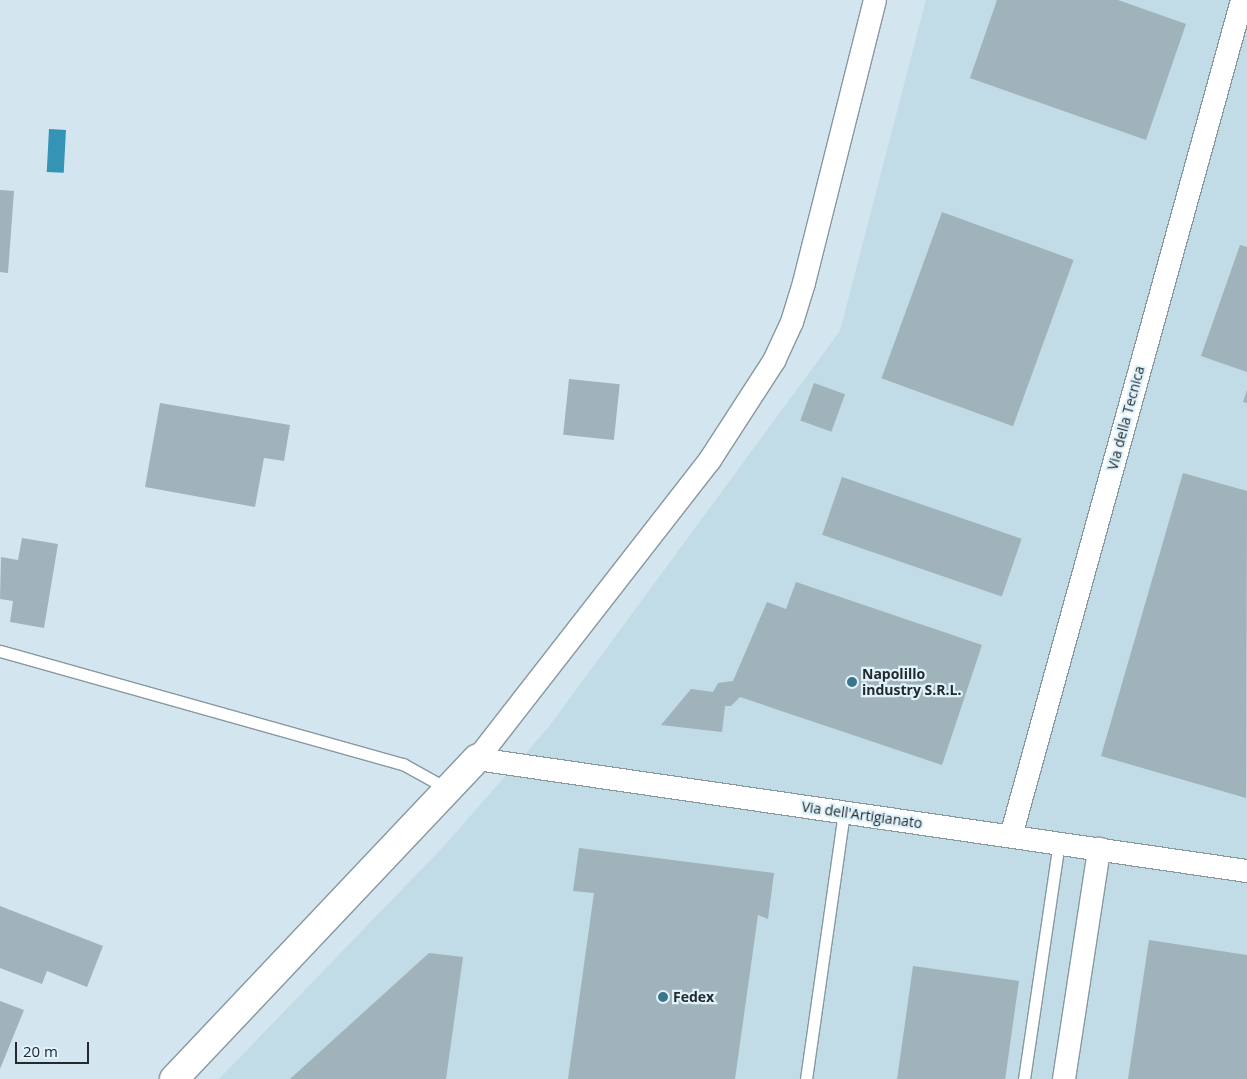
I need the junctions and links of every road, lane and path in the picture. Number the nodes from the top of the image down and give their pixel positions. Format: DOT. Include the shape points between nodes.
graph roads {
  1 [pos="875,0"];
  2 [pos="1242,0"];
  3 [pos="0,651"];
  4 [pos="476,758"];
  5 [pos="448,789"];
  6 [pos="844,812"];
  7 [pos="1011,836"];
  8 [pos="1059,843"];
  9 [pos="1099,849"];
  10 [pos="1247,871"];
  11 [pos="174,1079"];
  12 [pos="806,1079"];
  13 [pos="1024,1079"];
  14 [pos="1064,1079"];
  1 -- 4 [label="street" via="804,283 792,322 774,361 710,460"];
  2 -- 7 [label="street, Via della Tecnica"];
  3 -- 5 [label="lane" via="403,764"];
  4 -- 5 [label="street"];
  4 -- 6 [label="street, Via dell'Artigianato"];
  5 -- 11 [label="street"];
  6 -- 7 [label="street, Via dell'Artigianato"];
  6 -- 12 [label="lane"];
  7 -- 8 [label="street, Via dell'Artigianato"];
  8 -- 9 [label="street, Via dell'Artigianato"];
  8 -- 13 [label="lane"];
  9 -- 10 [label="street, Via dell'Artigianato"];
  9 -- 14 [label="street"];
}
